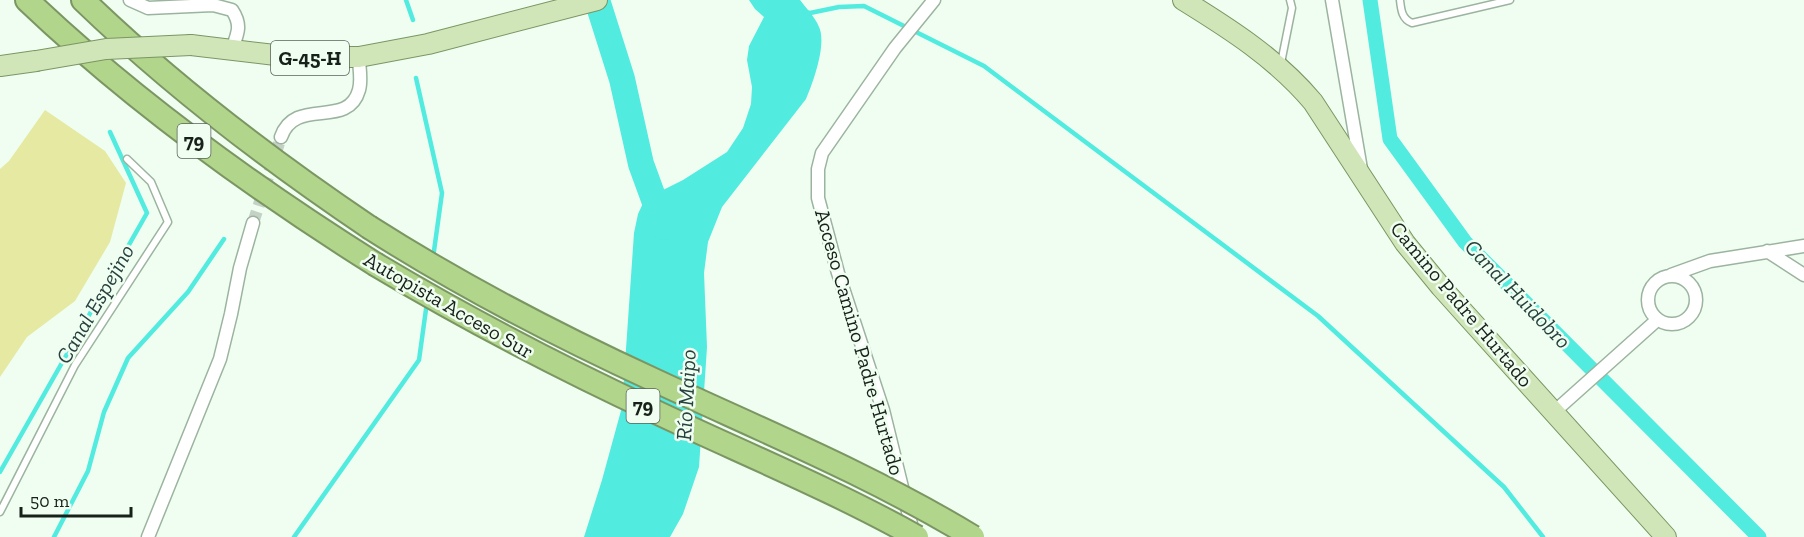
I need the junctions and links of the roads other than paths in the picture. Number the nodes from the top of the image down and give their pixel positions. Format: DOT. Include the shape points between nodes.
graph roads {
  1 [pos="27,0"];
  2 [pos="83,0"];
  3 [pos="130,0"];
  4 [pos="597,0"];
  5 [pos="1183,0"];
  6 [pos="1290,0"];
  7 [pos="1332,0"];
  8 [pos="1400,0"];
  9 [pos="1510,0"];
  10 [pos="933,1"];
  11 [pos="232,49"];
  12 [pos="359,57"];
  13 [pos="0,66"];
  14 [pos="1280,67"];
  15 [pos="281,137"];
  16 [pos="127,159"];
  17 [pos="1363,179"];
  18 [pos="253,223"];
  19 [pos="1804,246"];
  20 [pos="1767,251"];
  21 [pos="1669,276"];
  22 [pos="1804,276"];
  23 [pos="1657,320"];
  24 [pos="1554,412"];
  25 [pos="0,512"];
  26 [pos="148,537"];
  27 [pos="916,537"];
  28 [pos="973,537"];
  29 [pos="1666,537"];
  1 -- 27 [label="highway, Autopista Acceso Sur / 79, bridge" via="84,53 180,131 375,264 536,354 805,480"];
  2 -- 28 [label="highway, Autopista Acceso Sur / 79, bridge" via="212,113 285,169 450,276 653,380 827,459"];
  3 -- 11 [label="street" via="148,8 213,5 232,10 239,32"];
  4 -- 12 [label="main road, G-45-H" via="428,44"];
  5 -- 14 [label="main road, Camino Padre Hurtado"];
  6 -- 14 [label="lane" via="1292,8"];
  7 -- 17 [label="street"];
  8 -- 9 [label="lane" via="1403,15 1412,23"];
  10 -- 27 [label="street, Acceso Camino Padre Hurtado" via="822,153 818,169 818,198 883,410"];
  11 -- 12 [label="main road, G-45-H" via="313,58"];
  11 -- 13 [label="main road, G-45-H, bridge" via="191,45 106,49"];
  12 -- 15 [label="street" via="360,87 352,102 341,110 297,117 287,124"];
  14 -- 17 [label="main road, Camino Padre Hurtado" via="1313,102"];
  16 -- 25 [label="lane" via="151,182 168,222 75,366"];
  17 -- 24 [label="main road, Camino Padre Hurtado" via="1412,252"];
  18 -- 26 [label="street" via="220,359"];
  19 -- 20 [label="street"];
  20 -- 21 [label="street" via="1710,261"];
  20 -- 22 [label="street"];
  21 -- 23 [label="street" via="1654,284 1648,298"];
  21 -- 23 [label="street" via="1690,284 1695,306 1680,323"];
  23 -- 24 [label="street"];
  24 -- 29 [label="main road, Camino Padre Hurtado"];
}
